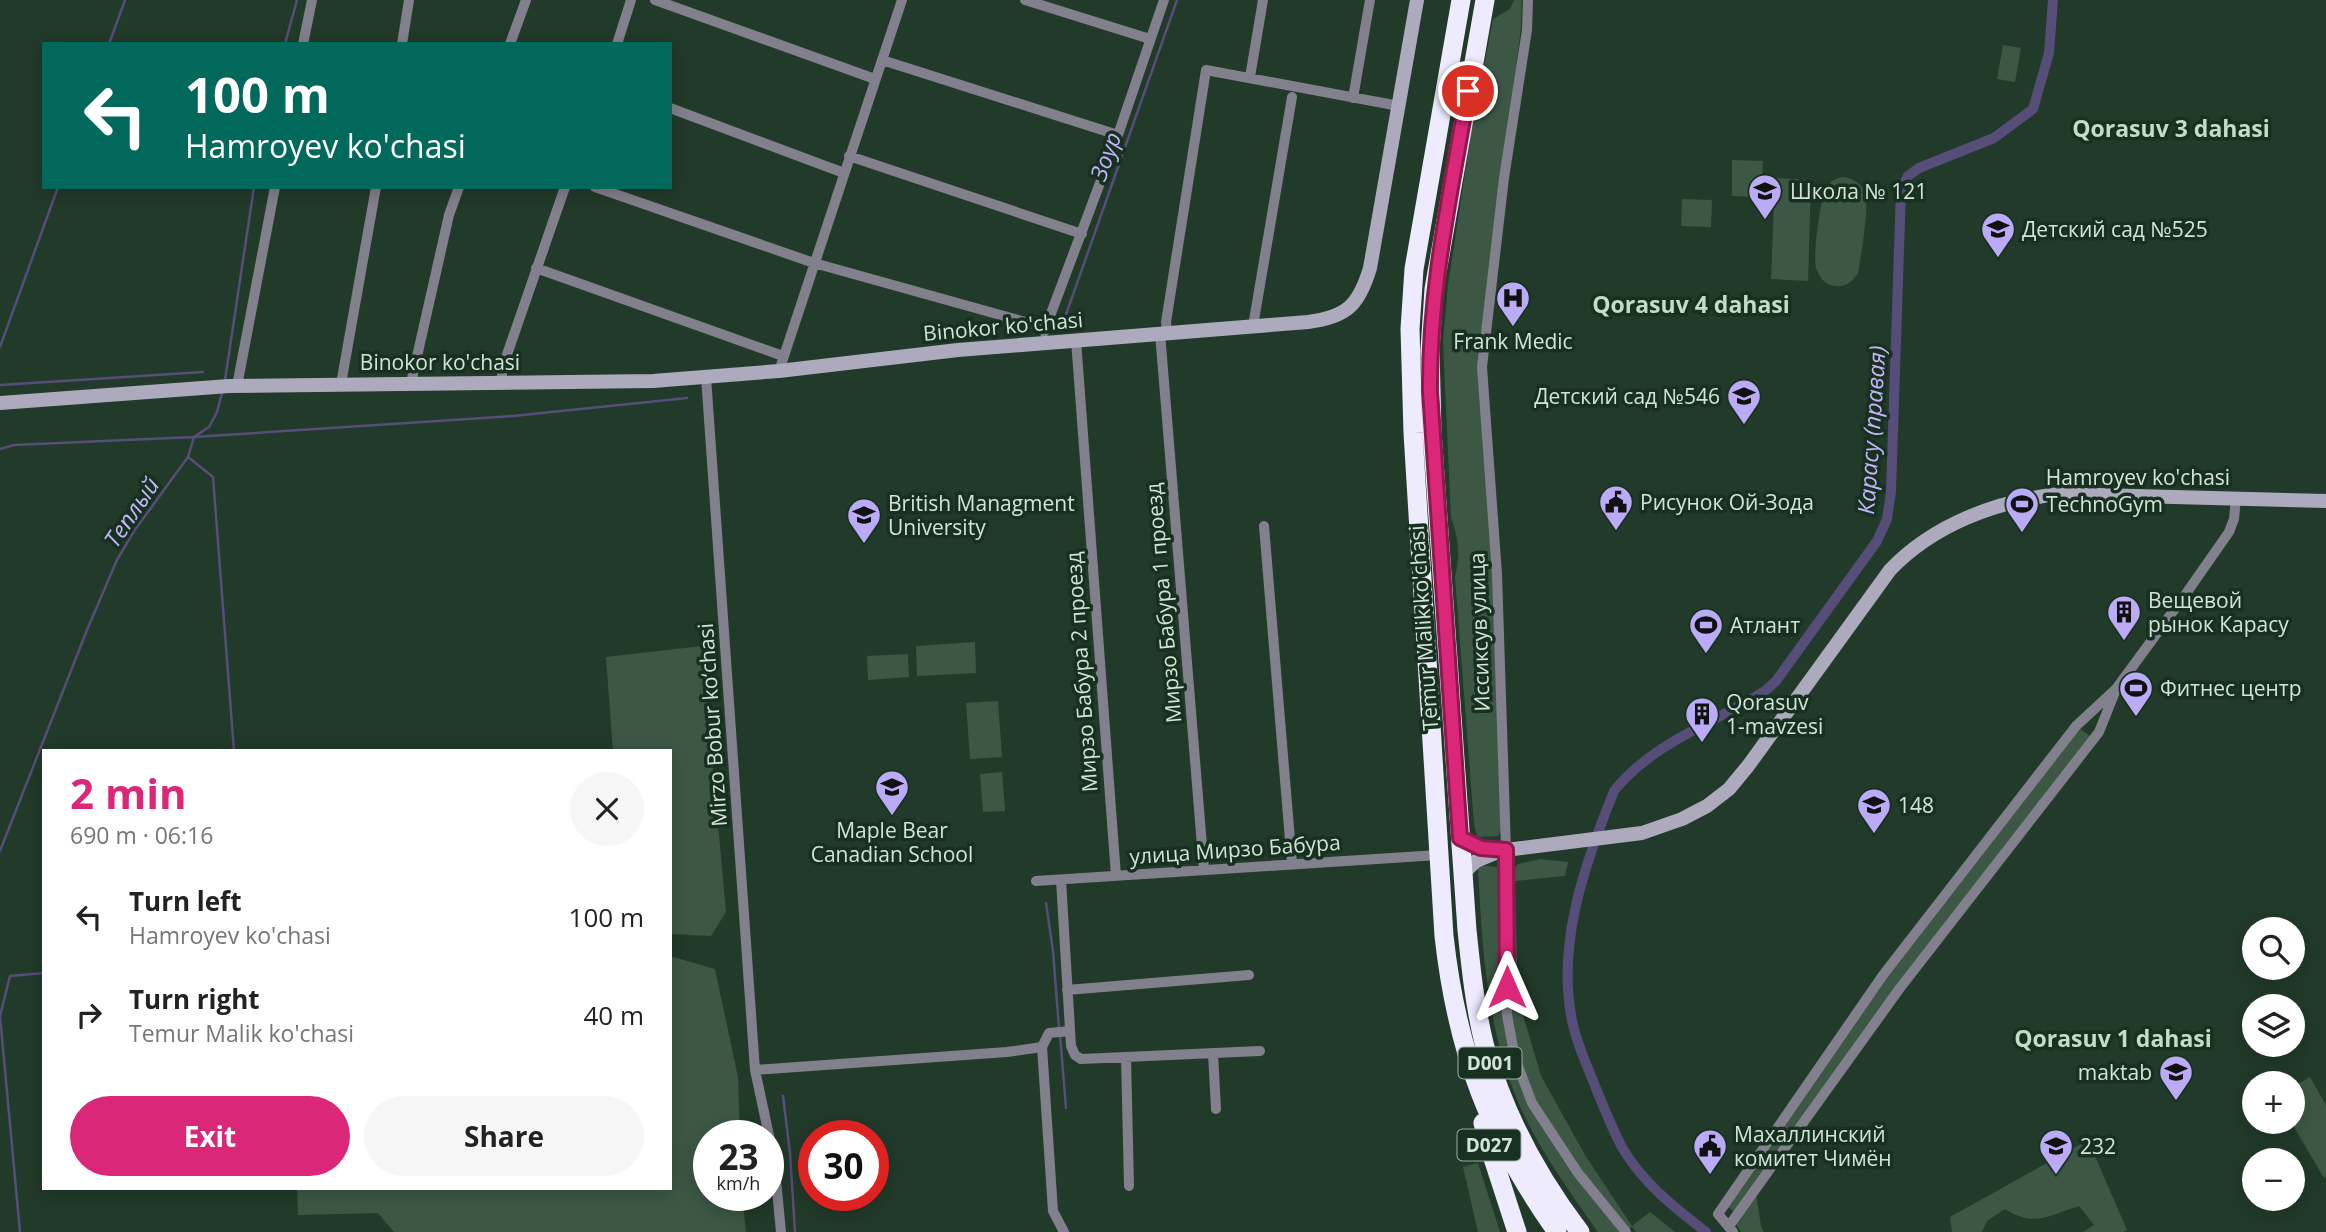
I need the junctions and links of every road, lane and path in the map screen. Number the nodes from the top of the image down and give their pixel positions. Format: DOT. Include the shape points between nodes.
graph roads {
  1 [pos="312,0"];
  2 [pos="410,0"];
  3 [pos="526,0"];
  4 [pos="631,0"];
  5 [pos="655,0"];
  6 [pos="902,0"];
  7 [pos="1025,0"];
  8 [pos="1164,0"];
  9 [pos="1263,0"];
  10 [pos="1370,0"];
  11 [pos="1417,0"];
  12 [pos="1461,0"];
  13 [pos="1485,0"];
  14 [pos="1528,0"];
  15 [pos="1150,39"];
  16 [pos="303,42"];
  17 [pos="402,42"];
  18 [pos="511,42"];
  19 [pos="618,42"];
  20 [pos="882,60"];
  21 [pos="1450,62"];
  22 [pos="1473,66"];
  23 [pos="1250,77"];
  24 [pos="876,79"];
  25 [pos="1292,97"];
  26 [pos="1353,98"];
  27 [pos="1399,106"];
  28 [pos="672,109"];
  29 [pos="1118,135"];
  30 [pos="849,156"];
  31 [pos="844,173"];
  32 [pos="275,189"];
  33 [pos="376,189"];
  34 [pos="458,189"];
  35 [pos="564,189"];
  36 [pos="601,189"];
  37 [pos="1082,234"];
  38 [pos="814,263"];
  39 [pos="536,268"];
  40 [pos="1253,326"];
  41 [pos="1047,328"];
  42 [pos="1164,333"];
  43 [pos="1076,340"];
  44 [pos="1037,343"];
  45 [pos="783,356"];
  46 [pos="779,371"];
  47 [pos="706,377"];
  48 [pos="502,382"];
  49 [pos="411,383"];
  50 [pos="341,384"];
  51 [pos="233,386"];
  52 [pos="0,403"];
  53 [pos="2236,498"];
  54 [pos="2326,501"];
  55 [pos="1264,526"];
  56 [pos="2116,689"];
  57 [pos="1460,838"];
  58 [pos="1506,850"];
  59 [pos="1438,855"];
  60 [pos="1292,864"];
  61 [pos="1204,870"];
  62 [pos="1462,873"];
  63 [pos="1116,876"];
  64 [pos="1061,880"];
  65 [pos="1035,881"];
  66 [pos="1249,975"];
  67 [pos="1067,990"];
  68 [pos="1070,1031"];
  69 [pos="1042,1047"];
  70 [pos="1260,1051"];
  71 [pos="1213,1053"];
  72 [pos="1126,1057"];
  73 [pos="1467,1057"];
  74 [pos="755,1070"];
  75 [pos="1216,1109"];
  76 [pos="1129,1186"];
  77 [pos="1731,1229"];
  78 [pos="781,1232"];
  79 [pos="1064,1232"];
  80 [pos="1517,1232"];
  81 [pos="1558,1232"];
  82 [pos="1580,1232"];
  83 [pos="1626,1232"];
  1 -- 16 [label="street"];
  2 -- 17 [label="street"];
  3 -- 18 [label="street"];
  4 -- 19 [label="street"];
  5 -- 24 [label="street"];
  6 -- 20 [label="street"];
  7 -- 15 [label="street"];
  8 -- 15 [label="street"];
  9 -- 23 [label="street"];
  10 -- 26 [label="street"];
  11 -- 27 [label="main road, Binokor ko'chasi"];
  12 -- 21 [label="highway, Temur Malik ko'chasi / D001"];
  13 -- 22 [label="highway, Temur Malik ko'chasi / D001"];
  14 -- 58 [label="street, Иссиксув улица" via="1482,367 1497,574"];
  15 -- 29 [label="street"];
  20 -- 24 [label="street"];
  20 -- 29 [label="street"];
  21 -- 22 [label="highway"];
  21 -- 59 [label="highway, Temur Malik ko'chasi / D001" via="1414,269 1410,350"];
  22 -- 57 [label="highway, Temur Malik ko'chasi / D001" via="1437,269 1430,349"];
  23 -- 26 [label="street"];
  23 -- 42 [label="street, Мирзо Бабура 1 проезд" via="1206,70"];
  24 -- 30 [label="street"];
  25 -- 40 [label="street"];
  26 -- 27 [label="street"];
  27 -- 40 [label="main road, Binokor ko'chasi" via="1373,253 1355,302 1325,319"];
  28 -- 31 [label="street"];
  29 -- 37 [label="street"];
  30 -- 31 [label="street"];
  30 -- 37 [label="street"];
  31 -- 38 [label="street"];
  32 -- 51 [label="street"];
  33 -- 50 [label="street"];
  34 -- 49 [label="street"];
  35 -- 39 [label="street"];
  36 -- 38 [label="street"];
  37 -- 41 [label="street"];
  38 -- 41 [label="street"];
  38 -- 45 [label="street"];
  39 -- 45 [label="street"];
  39 -- 48 [label="street" via="502,369"];
  40 -- 42 [label="main road, Binokor ko'chasi"];
  41 -- 44 [label="street"];
  42 -- 43 [label="main road, Binokor ko'chasi"];
  42 -- 61 [label="street, Мирзо Бабура 1 проезд"];
  43 -- 44 [label="main road, Binokor ko'chasi"];
  43 -- 63 [label="street, Мирзо Бабура 2 проезд"];
  44 -- 46 [label="main road, Binokor ko'chasi"];
  45 -- 46 [label="street"];
  46 -- 47 [label="main road, Binokor ko'chasi"];
  47 -- 48 [label="main road, Binokor ko'chasi"];
  47 -- 74 [label="street, Mirzo Bobur ko‘chasi"];
  48 -- 49 [label="main road, Binokor ko'chasi"];
  49 -- 50 [label="main road, Binokor ko'chasi"];
  50 -- 51 [label="main road, Binokor ko'chasi"];
  51 -- 52 [label="main road, Binokor ko'chasi"];
  53 -- 54 [label="main road, Hamroyev ko'chasi"];
  53 -- 56 [label="street" via="2229,532"];
  53 -- 58 [label="main road, Hamroyev ko'chasi" via="2049,495 1988,509 1937,533 1910,551 1881,580 1755,757 1729,789 1707,806 1642,833"];
  55 -- 60 [label="street"];
  56 -- 77 [label="street" via="2099,732 1900,988"];
  56 -- 77 [label="street" via="2076,726 1883,975 1718,1214"];
  57 -- 58 [label="main road, Hamroyev ko'chasi" via="1481,848"];
  57 -- 62 [label="highway, Temur Malik ko'chasi / D001"];
  58 -- 62 [label="main road, Hamroyev ko'chasi" via="1481,858"];
  58 -- 83 [label="street, Иссиксув улица" via="1507,1015 1515,1058 1532,1103 1556,1141"];
  59 -- 60 [label="street, улица Мирзо Бабура"];
  59 -- 73 [label="highway, Temur Malik ko'chasi / D001" via="1446,956"];
  60 -- 61 [label="street, улица Мирзо Бабура"];
  61 -- 63 [label="street, улица Мирзо Бабура"];
  62 -- 82 [label="highway, Temur Malik ko'chasi / D001" via="1476,1007 1491,1065 1529,1152"];
  63 -- 64 [label="street, улица Мирзо Бабура"];
  64 -- 65 [label="street, улица Мирзо Бабура"];
  64 -- 67 [label="street"];
  66 -- 67 [label="street"];
  67 -- 68 [label="street"];
  68 -- 69 [label="street" via="1049,1032"];
  68 -- 72 [label="street" via="1078,1058"];
  69 -- 74 [label="street"];
  69 -- 79 [label="street" via="1053,1210"];
  70 -- 71 [label="street"];
  71 -- 72 [label="street"];
  71 -- 75 [label="street"];
  72 -- 76 [label="street"];
  73 -- 80 [label="highway, D027"];
  73 -- 81 [label="highway, Temur Malik ko'chasi / D001" via="1497,1132"];
  74 -- 78 [label="street, Mirzo Bobur ko‘chasi" via="775,1159"];
}
